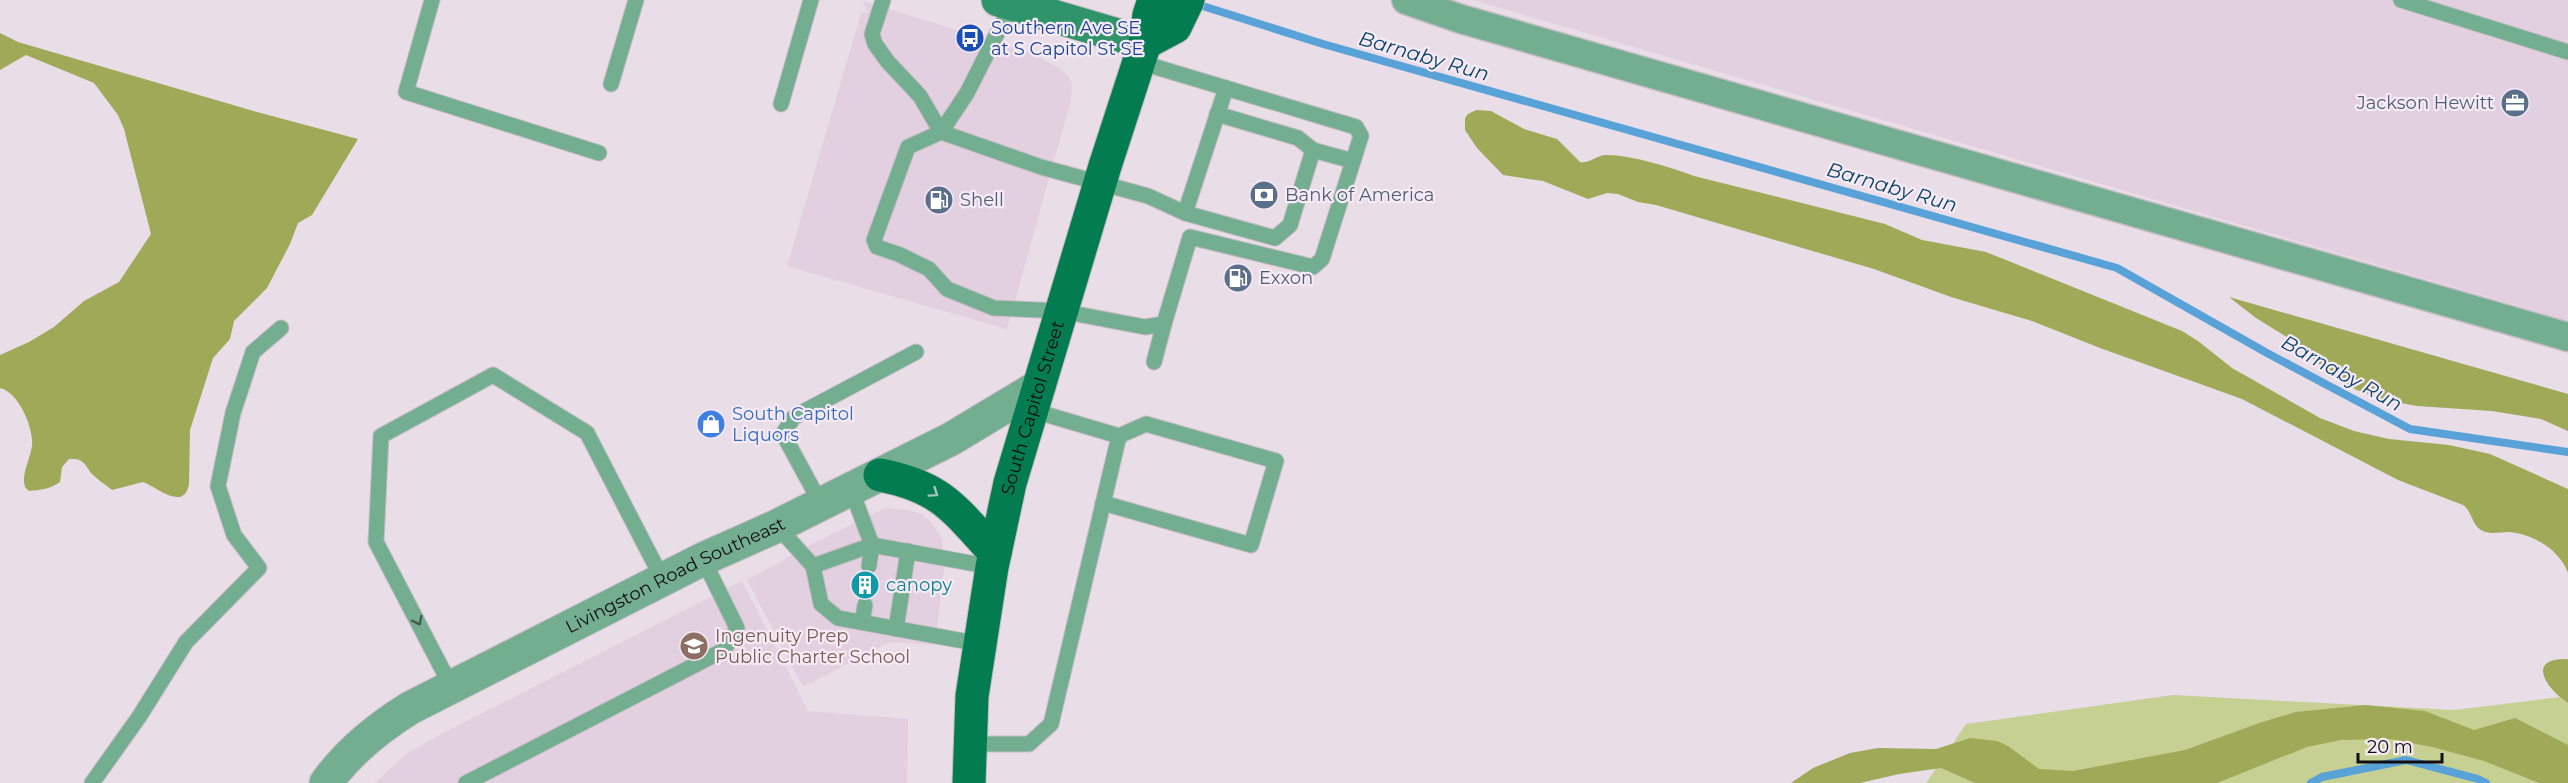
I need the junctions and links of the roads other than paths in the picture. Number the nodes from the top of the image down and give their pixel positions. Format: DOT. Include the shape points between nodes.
graph roads {
  1 [pos="432,0"];
  2 [pos="636,0"];
  3 [pos="811,0"];
  4 [pos="883,0"];
  5 [pos="1406,0"];
  6 [pos="2401,0"];
  7 [pos="1005,2"];
  8 [pos="1158,24"];
  9 [pos="2568,52"];
  10 [pos="611,84"];
  11 [pos="1226,88"];
  12 [pos="781,104"];
  13 [pos="1217,114"];
  14 [pos="941,132"];
  15 [pos="1313,150"];
  16 [pos="599,153"];
  17 [pos="1353,161"];
  18 [pos="1100,184"];
  19 [pos="1185,213"];
  20 [pos="1061,311"];
  21 [pos="1164,324"];
  22 [pos="281,328"];
  23 [pos="2568,337"];
  24 [pos="916,352"];
  25 [pos="1154,362"];
  26 [pos="1035,398"];
  27 [pos="1119,436"];
  28 [pos="866,482"];
  29 [pos="1103,503"];
  30 [pos="821,504"];
  31 [pos="777,526"];
  32 [pos="872,545"];
  33 [pos="908,551"];
  34 [pos="703,559"];
  35 [pos="994,560"];
  36 [pos="813,566"];
  37 [pos="869,566"];
  38 [pos="663,579"];
  39 [pos="865,605"];
  40 [pos="862,622"];
  41 [pos="896,628"];
  42 [pos="980,644"];
  43 [pos="451,686"];
  44 [pos="970,744"];
  45 [pos="92,783"];
  46 [pos="326,783"];
  47 [pos="466,783"];
  48 [pos="969,783"];
  1 -- 16 [label="lane" via="406,92"];
  2 -- 10 [label="lane"];
  3 -- 12 [label="lane"];
  4 -- 14 [label="lane" via="872,34 875,44 920,96"];
  5 -- 23 [label="street"];
  6 -- 9 [label="lane"];
  7 -- 8 [label="main road"];
  7 -- 14 [label="lane" via="967,93"];
  8 -- 11 [label="lane"];
  8 -- 18 [label="main road, South Capitol Street"];
  11 -- 13 [label="lane"];
  11 -- 17 [label="lane" via="1356,127 1361,136"];
  13 -- 15 [label="lane" via="1298,138"];
  13 -- 19 [label="lane"];
  14 -- 18 [label="lane"];
  14 -- 20 [label="lane" via="908,147 874,240 877,247 929,269 947,289 994,308"];
  15 -- 17 [label="lane"];
  15 -- 19 [label="lane" via="1290,225 1275,238"];
  17 -- 21 [label="lane" via="1322,259 1313,267 1190,237"];
  18 -- 19 [label="lane" via="1148,196"];
  18 -- 20 [label="main road, South Capitol Street"];
  20 -- 21 [label="lane" via="1145,327"];
  20 -- 26 [label="main road, South Capitol Street"];
  21 -- 25 [label="lane"];
  22 -- 45 [label="lane" via="253,352 233,412 218,486 234,535 259,568 186,642"];
  24 -- 30 [label="lane" via="801,413 788,425 783,434"];
  26 -- 27 [label="lane"];
  26 -- 28 [label="street, Livingston Road Southeast"];
  26 -- 35 [label="main road, South Capitol Street" via="1010,483"];
  27 -- 29 [label="lane"];
  27 -- 29 [label="lane" via="1146,424 1276,461 1251,545"];
  28 -- 30 [label="street, Livingston Road Southeast"];
  28 -- 32 [label="lane"];
  28 -- 35 [label="main road, one-way" via="904,480 928,488 956,511"];
  29 -- 44 [label="lane" via="1051,724 1029,744"];
  30 -- 31 [label="street, Livingston Road Southeast"];
  31 -- 34 [label="street, Livingston Road Southeast"];
  31 -- 36 [label="lane"];
  32 -- 33 [label="lane"];
  32 -- 36 [label="lane"];
  32 -- 37 [label="lane"];
  33 -- 35 [label="lane"];
  33 -- 41 [label="lane"];
  34 -- 38 [label="street, Livingston Road Southeast"];
  34 -- 47 [label="lane" via="737,628 724,650"];
  35 -- 42 [label="main road, South Capitol Street"];
  36 -- 40 [label="lane" via="821,604 838,618"];
  38 -- 43 [label="street, Livingston Road Southeast"];
  38 -- 43 [label="lane, one-way" via="586,433 493,375 381,436 376,542"];
  39 -- 40 [label="lane"];
  40 -- 41 [label="lane"];
  41 -- 42 [label="lane"];
  42 -- 44 [label="main road, South Capitol Street"];
  43 -- 46 [label="street, Livingston Road Southeast" via="376,731"];
  44 -- 48 [label="main road, South Capitol Street"];
}
